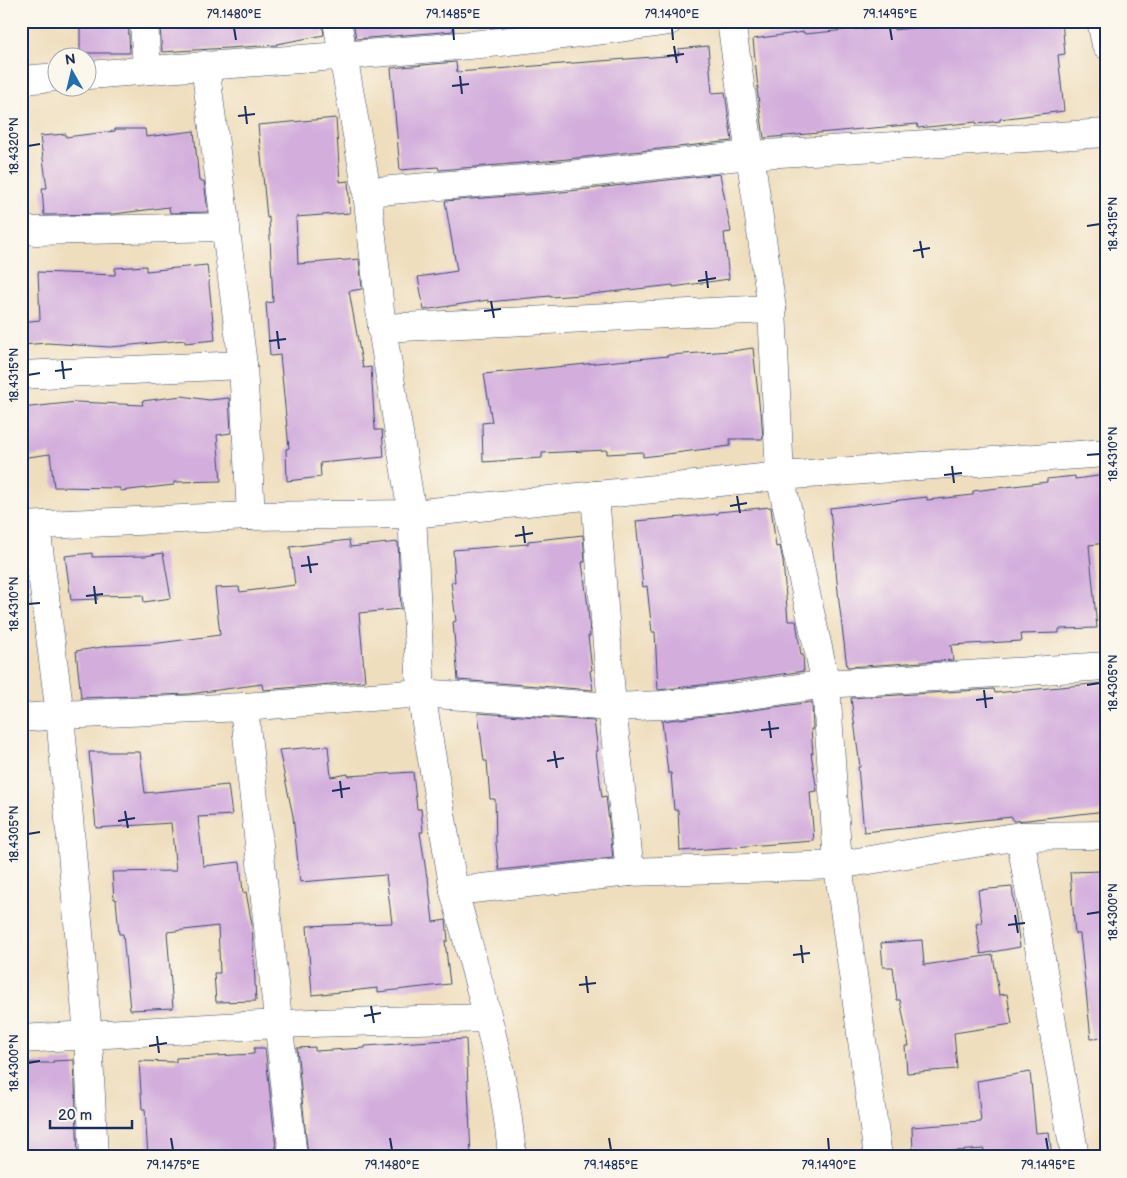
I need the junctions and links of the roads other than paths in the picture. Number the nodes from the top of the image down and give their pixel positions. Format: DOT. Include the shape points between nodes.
graph roads {
  1 [pos="144,21"];
  2 [pos="337,21"];
  3 [pos="670,21"];
  4 [pos="731,21"];
  5 [pos="1101,21"];
  6 [pos="614,25"];
  7 [pos="481,32"];
  8 [pos="1106,46"];
  9 [pos="342,56"];
  10 [pos="205,65"];
  11 [pos="147,70"];
  12 [pos="98,74"];
  13 [pos="48,78"];
  14 [pos="21,80"];
  15 [pos="1106,133"];
  16 [pos="749,155"];
  17 [pos="367,192"];
  18 [pos="226,227"];
  19 [pos="21,229"];
  20 [pos="772,309"];
  21 [pos="382,328"];
  22 [pos="243,365"];
  23 [pos="21,375"];
  24 [pos="1106,453"];
  25 [pos="780,476"];
  26 [pos="595,495"];
  27 [pos="412,514"];
  28 [pos="251,516"];
  29 [pos="29,526"];
  30 [pos="1106,666"];
  31 [pos="826,684"];
  32 [pos="421,692"];
  33 [pos="244,707"];
  34 [pos="612,707"];
  35 [pos="60,715"];
  36 [pos="21,718"];
  37 [pos="1106,835"];
  38 [pos="1020,836"];
  39 [pos="838,865"];
  40 [pos="630,872"];
  41 [pos="454,891"];
  42 [pos="488,1018"];
  43 [pos="277,1024"];
  44 [pos="88,1036"];
  45 [pos="21,1039"];
  46 [pos="94,1157"];
  47 [pos="293,1157"];
  48 [pos="512,1157"];
  49 [pos="878,1157"];
  50 [pos="1075,1157"];
  1 -- 11 [label="street"];
  2 -- 9 [label="street"];
  3 -- 6 [label="street"];
  4 -- 16 [label="street"];
  5 -- 8 [label="street"];
  6 -- 7 [label="street"];
  7 -- 9 [label="street"];
  9 -- 10 [label="street"];
  9 -- 17 [label="street"];
  10 -- 11 [label="street"];
  10 -- 18 [label="street"];
  11 -- 12 [label="street"];
  13 -- 14 [label="street"];
  15 -- 16 [label="street"];
  16 -- 17 [label="street" via="560,176"];
  16 -- 20 [label="street"];
  17 -- 21 [label="street"];
  18 -- 19 [label="street"];
  18 -- 22 [label="street"];
  20 -- 21 [label="street"];
  20 -- 25 [label="street"];
  21 -- 27 [label="street"];
  22 -- 23 [label="street"];
  22 -- 28 [label="street"];
  24 -- 25 [label="street"];
  25 -- 26 [label="street"];
  25 -- 31 [label="street"];
  26 -- 27 [label="street"];
  26 -- 34 [label="street"];
  27 -- 28 [label="street"];
  27 -- 32 [label="street"];
  28 -- 29 [label="street"];
  29 -- 35 [label="street"];
  30 -- 31 [label="street"];
  31 -- 34 [label="street" via="662,706"];
  31 -- 39 [label="street"];
  32 -- 33 [label="street"];
  32 -- 34 [label="street"];
  32 -- 41 [label="street"];
  33 -- 35 [label="street"];
  33 -- 43 [label="street"];
  34 -- 40 [label="street"];
  35 -- 36 [label="street"];
  35 -- 44 [label="street"];
  37 -- 38 [label="street"];
  38 -- 39 [label="street"];
  38 -- 50 [label="street"];
  39 -- 40 [label="street"];
  39 -- 49 [label="street"];
  40 -- 41 [label="street"];
  41 -- 42 [label="street"];
  42 -- 43 [label="street"];
  42 -- 48 [label="street"];
  43 -- 44 [label="street"];
  43 -- 47 [label="street"];
  44 -- 45 [label="street"];
  44 -- 46 [label="street"];
}
